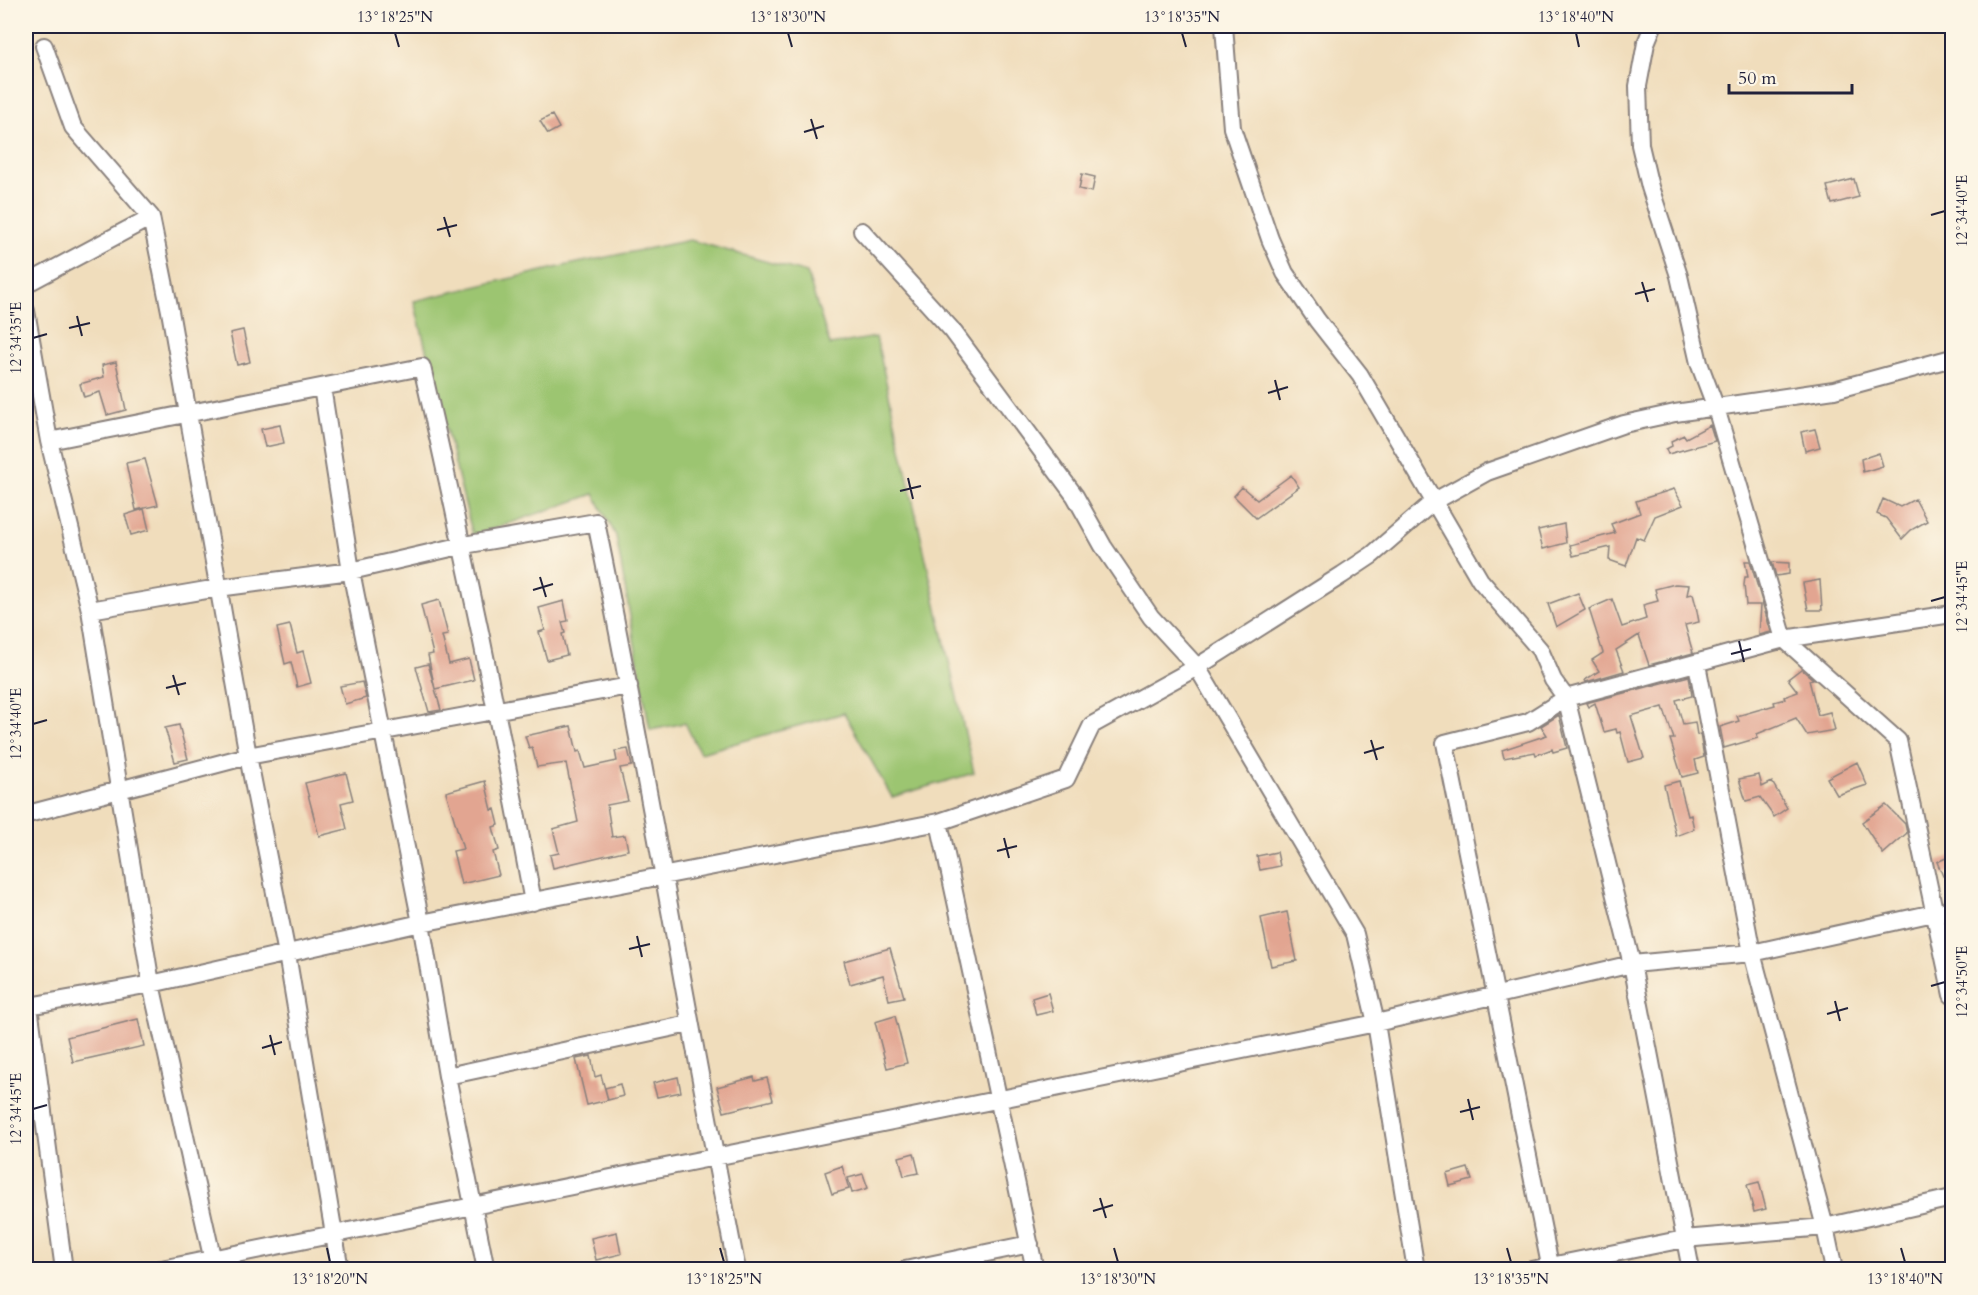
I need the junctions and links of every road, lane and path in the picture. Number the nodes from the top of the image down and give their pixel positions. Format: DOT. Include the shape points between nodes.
graph roads {
  1 [pos="1224,26"];
  2 [pos="1653,26"];
  3 [pos="44,46"];
  4 [pos="151,217"];
  5 [pos="862,231"];
  6 [pos="26,284"];
  7 [pos="26,311"];
  8 [pos="1953,358"];
  9 [pos="322,387"];
  10 [pos="1716,408"];
  11 [pos="189,416"];
  12 [pos="49,441"];
  13 [pos="1433,502"];
  14 [pos="464,545"];
  15 [pos="351,571"];
  16 [pos="218,588"];
  17 [pos="90,610"];
  18 [pos="1953,614"];
  19 [pos="1784,639"];
  20 [pos="1697,664"];
  21 [pos="1197,667"];
  22 [pos="629,686"];
  23 [pos="1566,698"];
  24 [pos="498,709"];
  25 [pos="383,732"];
  26 [pos="248,756"];
  27 [pos="121,789"];
  28 [pos="28,814"];
  29 [pos="939,822"];
  30 [pos="664,876"];
  31 [pos="533,902"];
  32 [pos="1953,909"];
  33 [pos="1935,913"];
  34 [pos="421,923"];
  35 [pos="286,954"];
  36 [pos="1752,954"];
  37 [pos="1632,964"];
  38 [pos="151,984"];
  39 [pos="1953,995"];
  40 [pos="1496,996"];
  41 [pos="27,1005"];
  42 [pos="1376,1023"];
  43 [pos="689,1024"];
  44 [pos="447,1076"];
  45 [pos="999,1100"];
  46 [pos="715,1158"];
  47 [pos="1953,1198"];
  48 [pos="473,1207"];
  49 [pos="1825,1227"];
  50 [pos="334,1236"];
  51 [pos="1684,1239"];
  52 [pos="1030,1244"];
  53 [pos="214,1265"];
  54 [pos="1551,1268"];
  55 [pos="64,1269"];
  56 [pos="157,1269"];
  57 [pos="340,1269"];
  58 [pos="486,1269"];
  59 [pos="737,1269"];
  60 [pos="905,1269"];
  61 [pos="1035,1269"];
  62 [pos="1416,1269"];
  63 [pos="1531,1269"];
  64 [pos="1690,1269"];
  65 [pos="1834,1269"];
  1 -- 13 [label="street" via="1232,128 1270,239 1286,273 1317,320 1360,375"];
  2 -- 10 [label="street" via="1638,86 1640,145 1679,276 1699,363"];
  3 -- 4 [label="street" via="73,127"];
  4 -- 6 [label="street"];
  4 -- 11 [label="street"];
  5 -- 21 [label="street" via="952,330 1075,496 1103,546 1151,616"];
  7 -- 12 [label="street"];
  8 -- 10 [label="street" via="1834,390"];
  9 -- 11 [label="street"];
  9 -- 14 [label="street" via="422,367"];
  9 -- 15 [label="street"];
  10 -- 13 [label="street" via="1624,424 1487,472"];
  10 -- 19 [label="street"];
  11 -- 12 [label="street"];
  11 -- 16 [label="street"];
  12 -- 17 [label="street"];
  13 -- 21 [label="street" via="1372,555"];
  13 -- 23 [label="street" via="1480,580 1540,650"];
  14 -- 15 [label="street"];
  14 -- 22 [label="street" via="596,522"];
  14 -- 24 [label="street"];
  15 -- 16 [label="street"];
  15 -- 25 [label="street"];
  16 -- 17 [label="street"];
  16 -- 26 [label="street"];
  17 -- 27 [label="street"];
  18 -- 19 [label="street"];
  19 -- 20 [label="street"];
  19 -- 33 [label="street" via="1898,741"];
  20 -- 23 [label="street"];
  20 -- 36 [label="street"];
  21 -- 29 [label="street" via="1092,725 1066,779"];
  21 -- 42 [label="street" via="1355,934"];
  22 -- 24 [label="street"];
  22 -- 30 [label="street"];
  23 -- 37 [label="street"];
  23 -- 40 [label="street" via="1528,722 1445,743"];
  24 -- 25 [label="street"];
  24 -- 31 [label="street"];
  25 -- 26 [label="street"];
  25 -- 34 [label="street"];
  26 -- 27 [label="street"];
  26 -- 35 [label="street"];
  27 -- 28 [label="street"];
  27 -- 38 [label="street"];
  29 -- 30 [label="street"];
  29 -- 45 [label="street"];
  30 -- 31 [label="street"];
  30 -- 43 [label="street"];
  31 -- 34 [label="street"];
  32 -- 33 [label="street"];
  33 -- 36 [label="street"];
  33 -- 39 [label="street"];
  34 -- 35 [label="street"];
  34 -- 44 [label="street"];
  35 -- 38 [label="street"];
  35 -- 50 [label="street"];
  36 -- 37 [label="street"];
  36 -- 49 [label="street"];
  37 -- 40 [label="street"];
  37 -- 51 [label="street"];
  38 -- 41 [label="street"];
  38 -- 53 [label="street"];
  40 -- 42 [label="street"];
  40 -- 54 [label="street"];
  41 -- 55 [label="street"];
  42 -- 45 [label="street"];
  42 -- 62 [label="street"];
  43 -- 44 [label="street"];
  43 -- 46 [label="street"];
  44 -- 48 [label="street"];
  45 -- 46 [label="street"];
  45 -- 52 [label="street"];
  46 -- 48 [label="street"];
  46 -- 59 [label="street"];
  47 -- 49 [label="street"];
  48 -- 50 [label="street"];
  48 -- 58 [label="street"];
  49 -- 51 [label="street"];
  49 -- 65 [label="street"];
  50 -- 53 [label="street"];
  50 -- 57 [label="street"];
  51 -- 54 [label="street"];
  51 -- 64 [label="street"];
  52 -- 60 [label="street"];
  52 -- 61 [label="street"];
  53 -- 56 [label="street"];
  54 -- 63 [label="street"];
}
